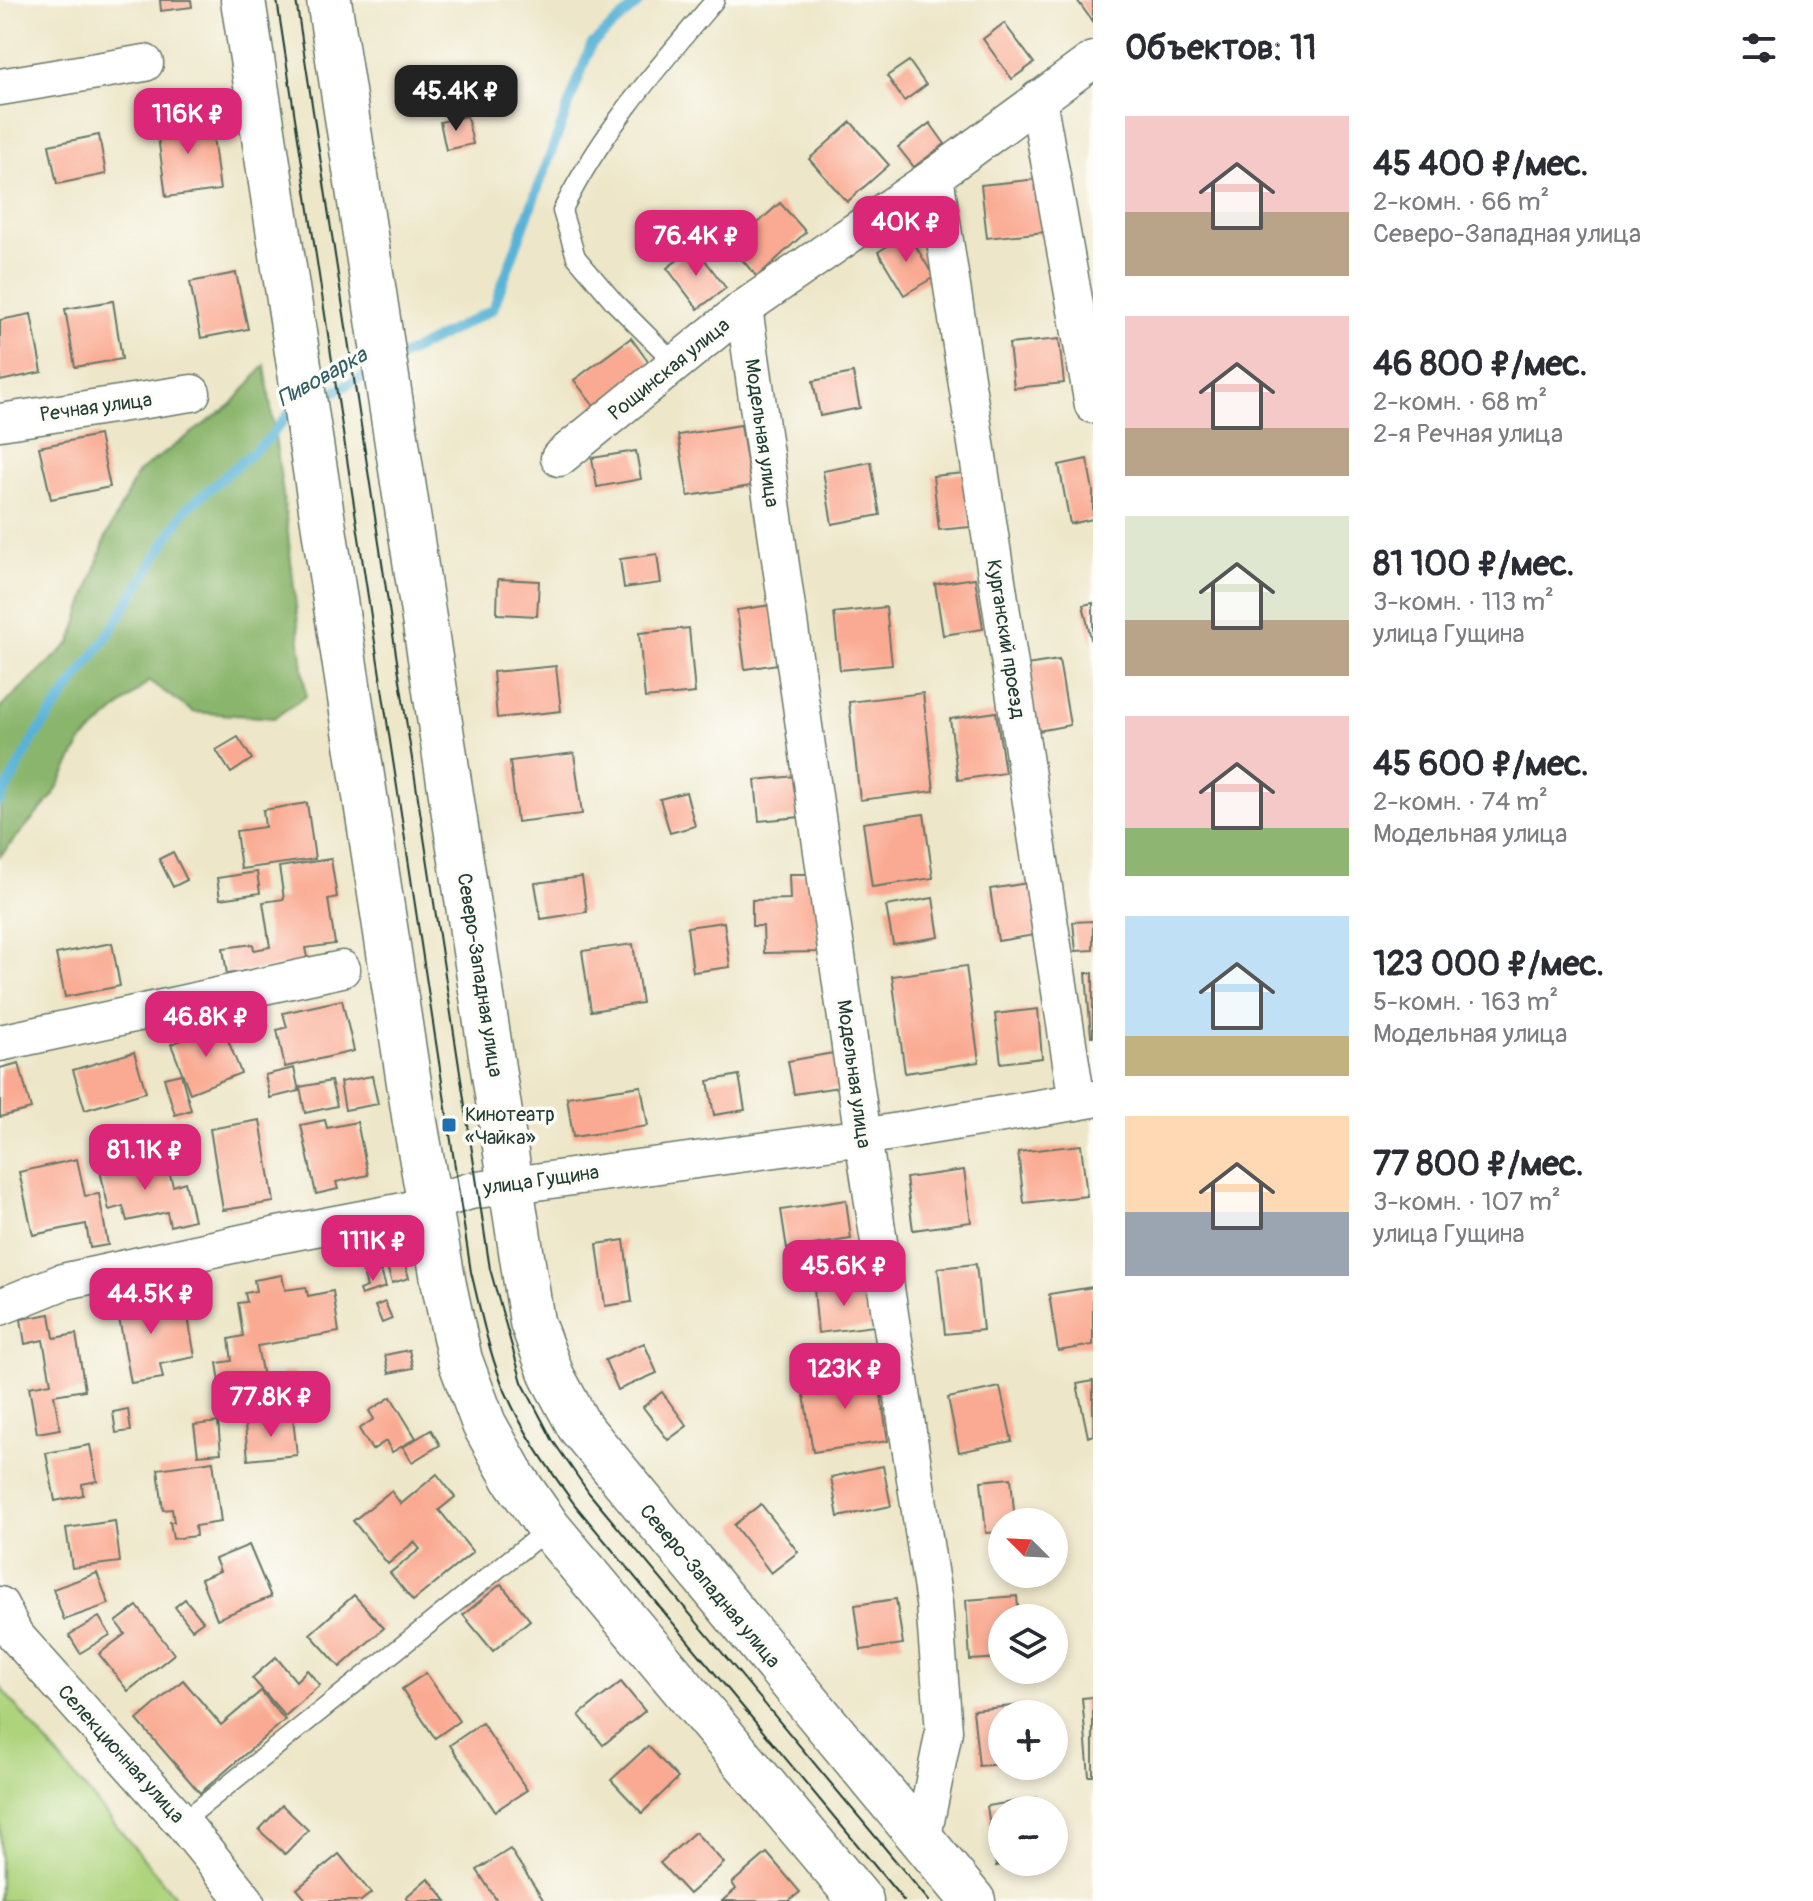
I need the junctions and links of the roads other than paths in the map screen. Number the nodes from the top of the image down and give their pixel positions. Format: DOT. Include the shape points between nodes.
graph roads {
  1 [pos="243,0"];
  2 [pos="329,0"];
  3 [pos="715,0"];
  4 [pos="1093,60"];
  5 [pos="145,63"];
  6 [pos="0,87"];
  7 [pos="1038,99"];
  8 [pos="935,176"];
  9 [pos="744,308"];
  10 [pos="676,364"];
  11 [pos="192,393"];
  12 [pos="1093,405"];
  13 [pos="0,422"];
  14 [pos="559,458"];
  15 [pos="342,969"];
  16 [pos="0,1043"];
  17 [pos="1085,1101"];
  18 [pos="863,1137"];
  19 [pos="512,1183"];
  20 [pos="430,1203"];
  21 [pos="0,1307"];
  22 [pos="549,1528"];
  23 [pos="0,1605"];
  24 [pos="182,1822"];
  25 [pos="922,1841"];
  26 [pos="246,1901"];
  27 [pos="861,1901"];
  28 [pos="973,1901"];
  1 -- 20 [label="main road"];
  2 -- 19 [label="main road, Северо-Западная улица"];
  3 -- 10 [label="lane" via="634,95 582,169 562,211 576,257"];
  4 -- 7 [label="street, Рощинская улица"];
  5 -- 6 [label="street"];
  7 -- 8 [label="street, Рощинская улица"];
  7 -- 12 [label="street"];
  8 -- 9 [label="street, Рощинская улица"];
  8 -- 17 [label="street, Курганский проезд"];
  9 -- 10 [label="street, Рощинская улица"];
  9 -- 18 [label="street, Модельная улица"];
  10 -- 14 [label="street, Рощинская улица"];
  11 -- 13 [label="street, Речная улица"];
  15 -- 16 [label="street"];
  17 -- 18 [label="street, улица Гущина"];
  18 -- 19 [label="street, улица Гущина"];
  18 -- 25 [label="street, Модельная улица" via="934,1603 944,1731"];
  19 -- 20 [label="street, улица Гущина"];
  19 -- 25 [label="main road, Северо-Западная улица" via="532,1322 552,1376 579,1426"];
  20 -- 21 [label="street, улица Гущина" via="62,1282"];
  20 -- 22 [label="main road" via="460,1360 484,1424"];
  22 -- 24 [label="lane"];
  22 -- 27 [label="main road"];
  23 -- 24 [label="street, Селекционная улица" via="15,1635"];
  24 -- 26 [label="street, Селекционная улица"];
  25 -- 28 [label="main road, Северо-Западная улица"];
}
